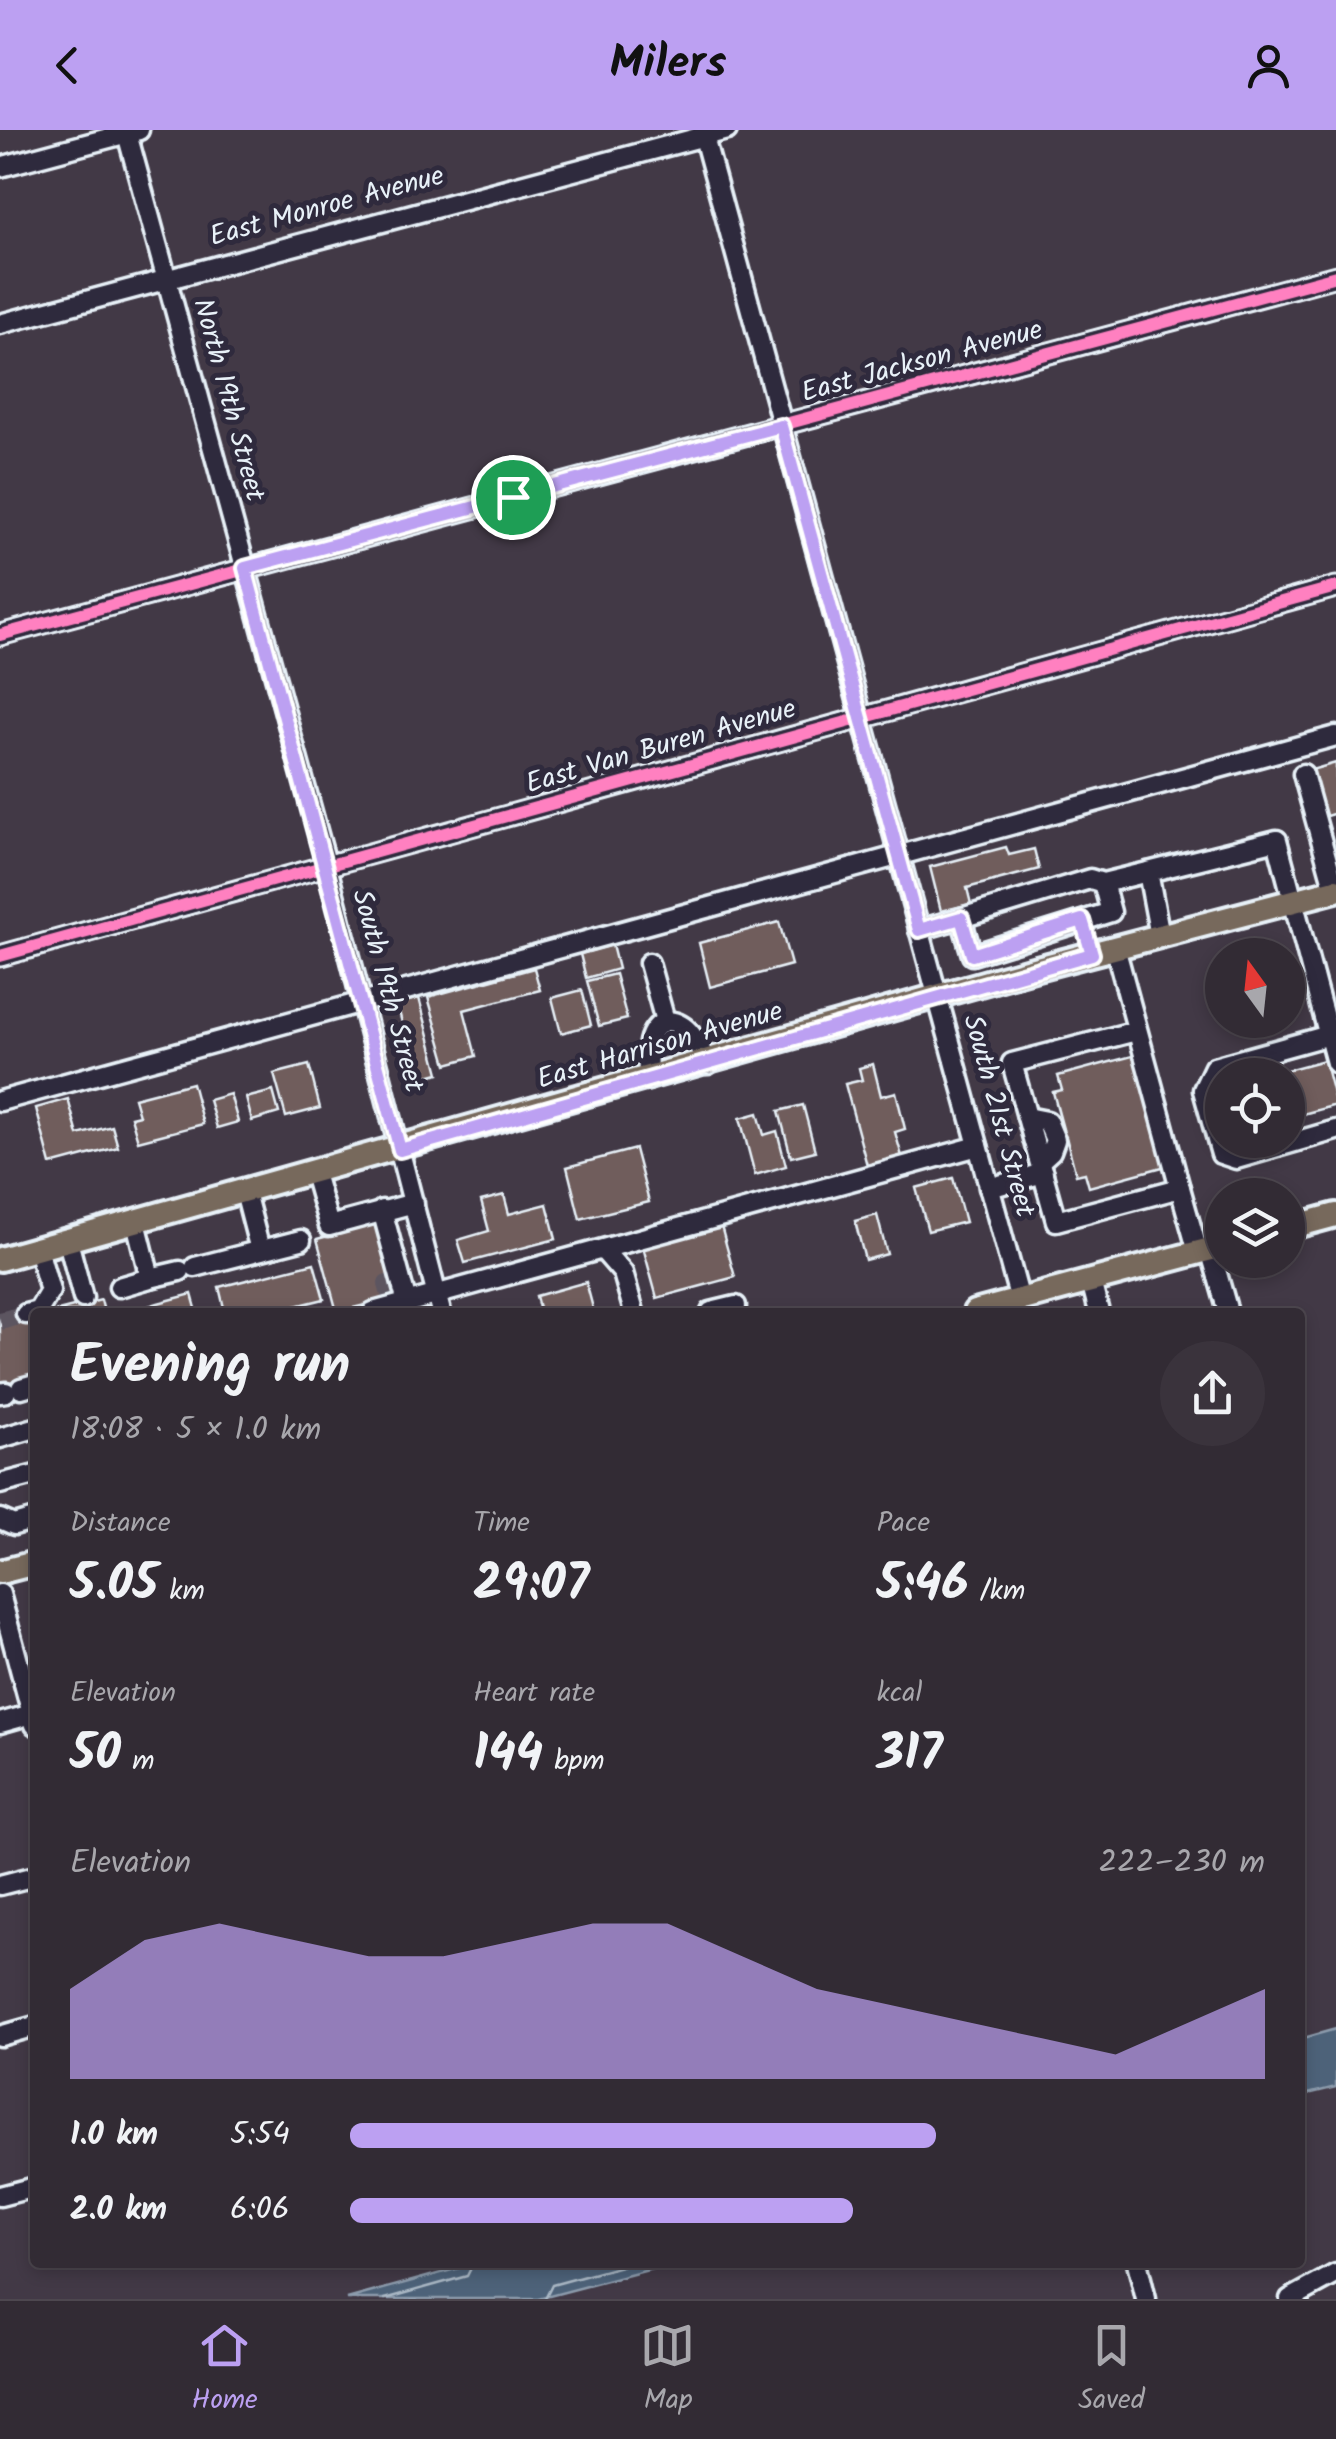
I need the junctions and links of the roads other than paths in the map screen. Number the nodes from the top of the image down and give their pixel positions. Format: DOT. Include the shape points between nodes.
graph roads {
  1 [pos="727,130"];
  2 [pos="131,131"];
  3 [pos="703,133"];
  4 [pos="0,166"];
  5 [pos="1336,276"];
  6 [pos="167,277"];
  7 [pos="0,324"];
  8 [pos="781,426"];
  9 [pos="245,568"];
  10 [pos="1336,587"];
  11 [pos="0,635"];
  12 [pos="862,716"];
  13 [pos="1336,736"];
  14 [pos="1303,774"];
  15 [pos="1329,841"];
  16 [pos="900,859"];
  17 [pos="327,866"];
  18 [pos="1148,872"];
  19 [pos="1103,882"];
  20 [pos="1336,890"];
  21 [pos="1294,901"];
  22 [pos="961,918"];
  23 [pos="1082,920"];
  24 [pos="919,930"];
  25 [pos="1160,936"];
  26 [pos="1116,948"];
  27 [pos="984,951"];
  28 [pos="1092,954"];
  29 [pos="0,956"];
  30 [pos="649,963"];
  31 [pos="992,982"];
  32 [pos="937,999"];
  33 [pos="363,1005"];
  34 [pos="665,1021"];
  35 [pos="1136,1031"];
  36 [pos="1328,1035"];
  37 [pos="708,1064"];
  38 [pos="1336,1064"];
  39 [pos="648,1080"];
  40 [pos="0,1101"];
  41 [pos="1336,1130"];
  42 [pos="978,1146"];
  43 [pos="400,1150"];
  44 [pos="1041,1167"];
  45 [pos="314,1174"];
  46 [pos="989,1188"];
  47 [pos="1180,1188"];
  48 [pos="245,1192"];
  49 [pos="414,1202"];
  50 [pos="382,1210"];
  51 [pos="1336,1215"];
  52 [pos="136,1222"];
  53 [pos="1305,1223"];
  54 [pos="1205,1239"];
  55 [pos="301,1240"];
  56 [pos="68,1241"];
  57 [pos="425,1247"];
  58 [pos="38,1249"];
  59 [pos="260,1250"];
  60 [pos="603,1250"];
  61 [pos="1205,1250"];
  62 [pos="394,1254"];
  63 [pos="0,1259"];
  64 [pos="150,1278"];
  65 [pos="1218,1278"];
  66 [pos="1090,1282"];
  67 [pos="119,1287"];
  68 [pos="398,1294"];
  69 [pos="83,1298"];
  70 [pos="1020,1300"];
  71 [pos="439,1304"];
  72 [pos="736,1306"];
  73 [pos="39,1308"];
  74 [pos="379,1308"];
  75 [pos="633,1308"];
  76 [pos="728,1308"];
  77 [pos="990,1308"];
  78 [pos="1098,1308"];
  79 [pos="1227,1308"];
  80 [pos="30,1313"];
  81 [pos="26,1314"];
  82 [pos="30,1429"];
  83 [pos="0,1438"];
  84 [pos="30,1476"];
  85 [pos="0,1484"];
  86 [pos="0,1519"];
  87 [pos="30,1520"];
  88 [pos="30,1563"];
  89 [pos="0,1572"];
  90 [pos="0,1594"];
  91 [pos="30,1705"];
  92 [pos="30,1720"];
  93 [pos="0,1723"];
  94 [pos="30,1877"];
  95 [pos="0,1884"];
  96 [pos="30,2027"];
  97 [pos="0,2036"];
  98 [pos="30,2188"];
  99 [pos="0,2196"];
  100 [pos="1138,2268"];
  101 [pos="1336,2274"];
  102 [pos="1146,2299"];
  103 [pos="1290,2299"];
  1 -- 3 [label="street, East Monroe Avenue"];
  2 -- 4 [label="street"];
  2 -- 6 [label="street, North 19th Street"];
  3 -- 6 [label="street, East Monroe Avenue"];
  3 -- 8 [label="street, South 21st Street"];
  5 -- 8 [label="street, East Jackson Avenue"];
  6 -- 7 [label="street, East Monroe Avenue"];
  6 -- 9 [label="street, North 19th Street"];
  8 -- 9 [label="street, East Jackson Avenue"];
  8 -- 12 [label="street, South 21st Street"];
  9 -- 11 [label="street, East Jackson Avenue"];
  9 -- 17 [label="street, South 19th Street"];
  10 -- 12 [label="street, East Van Buren Avenue"];
  12 -- 16 [label="street, South 21st Street"];
  12 -- 17 [label="street, East Van Buren Avenue"];
  13 -- 16 [label="street"];
  14 -- 15 [label="street"];
  15 -- 20 [label="street"];
  16 -- 24 [label="street, South 21st Street"];
  16 -- 33 [label="street"];
  17 -- 29 [label="street, East Van Buren Avenue"];
  17 -- 33 [label="street, South 19th Street"];
  18 -- 19 [label="street"];
  18 -- 21 [label="street" via="1277,840"];
  18 -- 25 [label="street"];
  19 -- 22 [label="street" via="1090,879"];
  19 -- 23 [label="street" via="1111,912"];
  20 -- 21 [label="main road, East Harrison Avenue"];
  21 -- 25 [label="main road, East Harrison Avenue"];
  21 -- 36 [label="street"];
  22 -- 24 [label="street"];
  22 -- 27 [label="street" via="972,955"];
  23 -- 27 [label="street"];
  23 -- 28 [label="street"];
  24 -- 32 [label="street, South 21st Street"];
  25 -- 26 [label="main road, East Harrison Avenue"];
  26 -- 28 [label="main road, East Harrison Avenue"];
  26 -- 35 [label="street"];
  27 -- 31 [label="street"];
  28 -- 31 [label="main road, East Harrison Avenue"];
  30 -- 34 [label="street"];
  31 -- 32 [label="main road, East Harrison Avenue"];
  32 -- 37 [label="main road, East Harrison Avenue"];
  32 -- 42 [label="street, South 21st Street"];
  33 -- 40 [label="street"];
  33 -- 43 [label="street, South 19th Street"];
  34 -- 37 [label="street" via="692,1034"];
  34 -- 39 [label="street" via="648,1042"];
  35 -- 44 [label="street" via="1012,1063"];
  35 -- 47 [label="street"];
  36 -- 38 [label="street"];
  36 -- 41 [label="street" via="1214,1067 1203,1090 1221,1154 1236,1159"];
  37 -- 39 [label="main road, East Harrison Avenue"];
  39 -- 43 [label="main road, East Harrison Avenue"];
  42 -- 46 [label="street, South 21st Street"];
  42 -- 60 [label="street"];
  43 -- 45 [label="main road, East Harrison Avenue"];
  43 -- 49 [label="street, South 19th Street"];
  44 -- 46 [label="street"];
  44 -- 47 [label="street" via="1056,1221"];
  45 -- 48 [label="main road, East Harrison Avenue"];
  45 -- 50 [label="street" via="329,1226"];
  46 -- 70 [label="street, South 21st Street"];
  47 -- 54 [label="street"];
  48 -- 52 [label="main road, East Harrison Avenue"];
  48 -- 59 [label="street"];
  49 -- 50 [label="street"];
  49 -- 57 [label="street, South 19th Street"];
  50 -- 62 [label="street"];
  51 -- 53 [label="main road"];
  52 -- 56 [label="main road, East Harrison Avenue"];
  52 -- 64 [label="street"];
  55 -- 59 [label="street"];
  56 -- 58 [label="main road, East Harrison Avenue"];
  56 -- 69 [label="street"];
  57 -- 62 [label="street"];
  57 -- 71 [label="street, South 19th Street"];
  58 -- 63 [label="main road, East Harrison Avenue"];
  58 -- 73 [label="street" via="50,1291"];
  59 -- 64 [label="street"];
  60 -- 71 [label="street"];
  60 -- 75 [label="street" via="623,1274"];
  61 -- 66 [label="main road"];
  62 -- 68 [label="street"];
  64 -- 67 [label="street"];
  65 -- 79 [label="street"];
  66 -- 70 [label="main road"];
  66 -- 78 [label="street"];
  68 -- 71 [label="street"];
  68 -- 74 [label="street"];
  70 -- 77 [label="main road"];
  72 -- 76 [label="street"];
  80 -- 81 [label="street"];
  82 -- 83 [label="street"];
  84 -- 85 [label="street"];
  86 -- 87 [label="street" via="14,1525"];
  88 -- 89 [label="main road"];
  90 -- 91 [label="street"];
  92 -- 93 [label="street"];
  94 -- 95 [label="street"];
  96 -- 97 [label="street"];
  98 -- 99 [label="street"];
  100 -- 102 [label="street"];
  101 -- 103 [label="street"];
}
